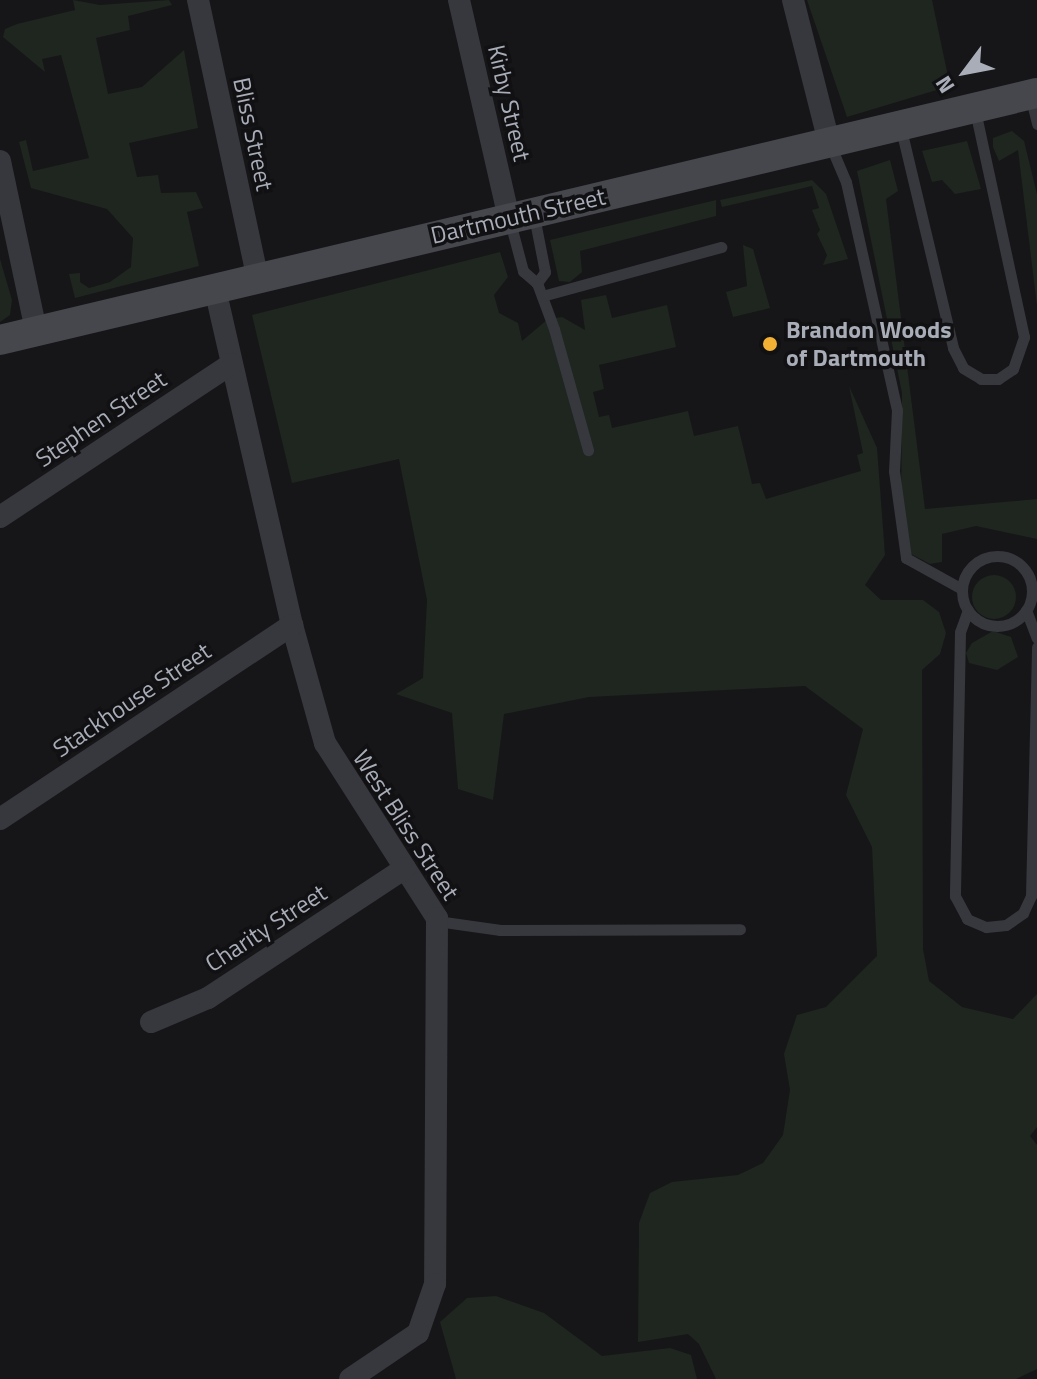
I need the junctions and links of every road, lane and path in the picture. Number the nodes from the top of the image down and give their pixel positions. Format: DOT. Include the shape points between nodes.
graph roads {
  1 [pos="198,0"];
  2 [pos="459,0"];
  3 [pos="793,0"];
  4 [pos="1033,94"];
  5 [pos="974,107"];
  6 [pos="1037,124"];
  7 [pos="900,125"];
  8 [pos="829,142"];
  9 [pos="0,161"];
  10 [pos="521,215"];
  11 [pos="721,247"];
  12 [pos="258,279"];
  13 [pos="537,283"];
  14 [pos="215,289"];
  15 [pos="542,296"];
  16 [pos="36,331"];
  17 [pos="0,340"];
  18 [pos="231,364"];
  19 [pos="588,450"];
  20 [pos="0,517"];
  21 [pos="962,589"];
  22 [pos="968,610"];
  23 [pos="1026,610"];
  24 [pos="292,625"];
  25 [pos="1037,638"];
  26 [pos="1037,647"];
  27 [pos="0,819"];
  28 [pos="405,868"];
  29 [pos="437,921"];
  30 [pos="740,929"];
  31 [pos="151,1022"];
  32 [pos="360,1376"];
  1 -- 12 [label="street, Bliss Street"];
  2 -- 10 [label="street, Kirby Street"];
  3 -- 8 [label="street"];
  4 -- 5 [label="main road, Dartmouth Street"];
  4 -- 6 [label="lane"];
  5 -- 7 [label="main road, Dartmouth Street"];
  5 -- 7 [label="lane" via="1024,337 1013,369 998,379 981,379 963,368 953,348"];
  7 -- 8 [label="main road, Dartmouth Street"];
  8 -- 10 [label="main road, Dartmouth Street"];
  8 -- 21 [label="lane" via="846,182 897,410 894,471 906,558"];
  9 -- 16 [label="street"];
  10 -- 12 [label="main road, Dartmouth Street"];
  10 -- 13 [label="lane" via="523,271"];
  10 -- 13 [label="lane" via="545,272"];
  11 -- 15 [label="lane"];
  12 -- 14 [label="main road, Dartmouth Street"];
  13 -- 15 [label="lane"];
  14 -- 16 [label="main road, Dartmouth Street"];
  14 -- 18 [label="street, West Bliss Street"];
  15 -- 19 [label="lane"];
  16 -- 17 [label="main road, Dartmouth Street"];
  18 -- 20 [label="street, Stephen Street"];
  18 -- 24 [label="street, West Bliss Street"];
  21 -- 22 [label="lane"];
  21 -- 23 [label="lane" via="977,562 999,556 1011,559 1028,575 1031,599"];
  22 -- 23 [label="lane" via="995,626"];
  22 -- 26 [label="lane" via="960,632 955,896 967,919 986,927 1006,925 1023,913 1031,896"];
  23 -- 25 [label="lane"];
  24 -- 27 [label="street, Stackhouse Street"];
  24 -- 28 [label="street, West Bliss Street" via="336,766"];
  28 -- 29 [label="street, West Bliss Street"];
  28 -- 31 [label="street, Charity Street" via="208,998"];
  29 -- 30 [label="lane" via="500,930"];
  29 -- 32 [label="street, West Bliss Street" via="435,1284 418,1333"];
}
